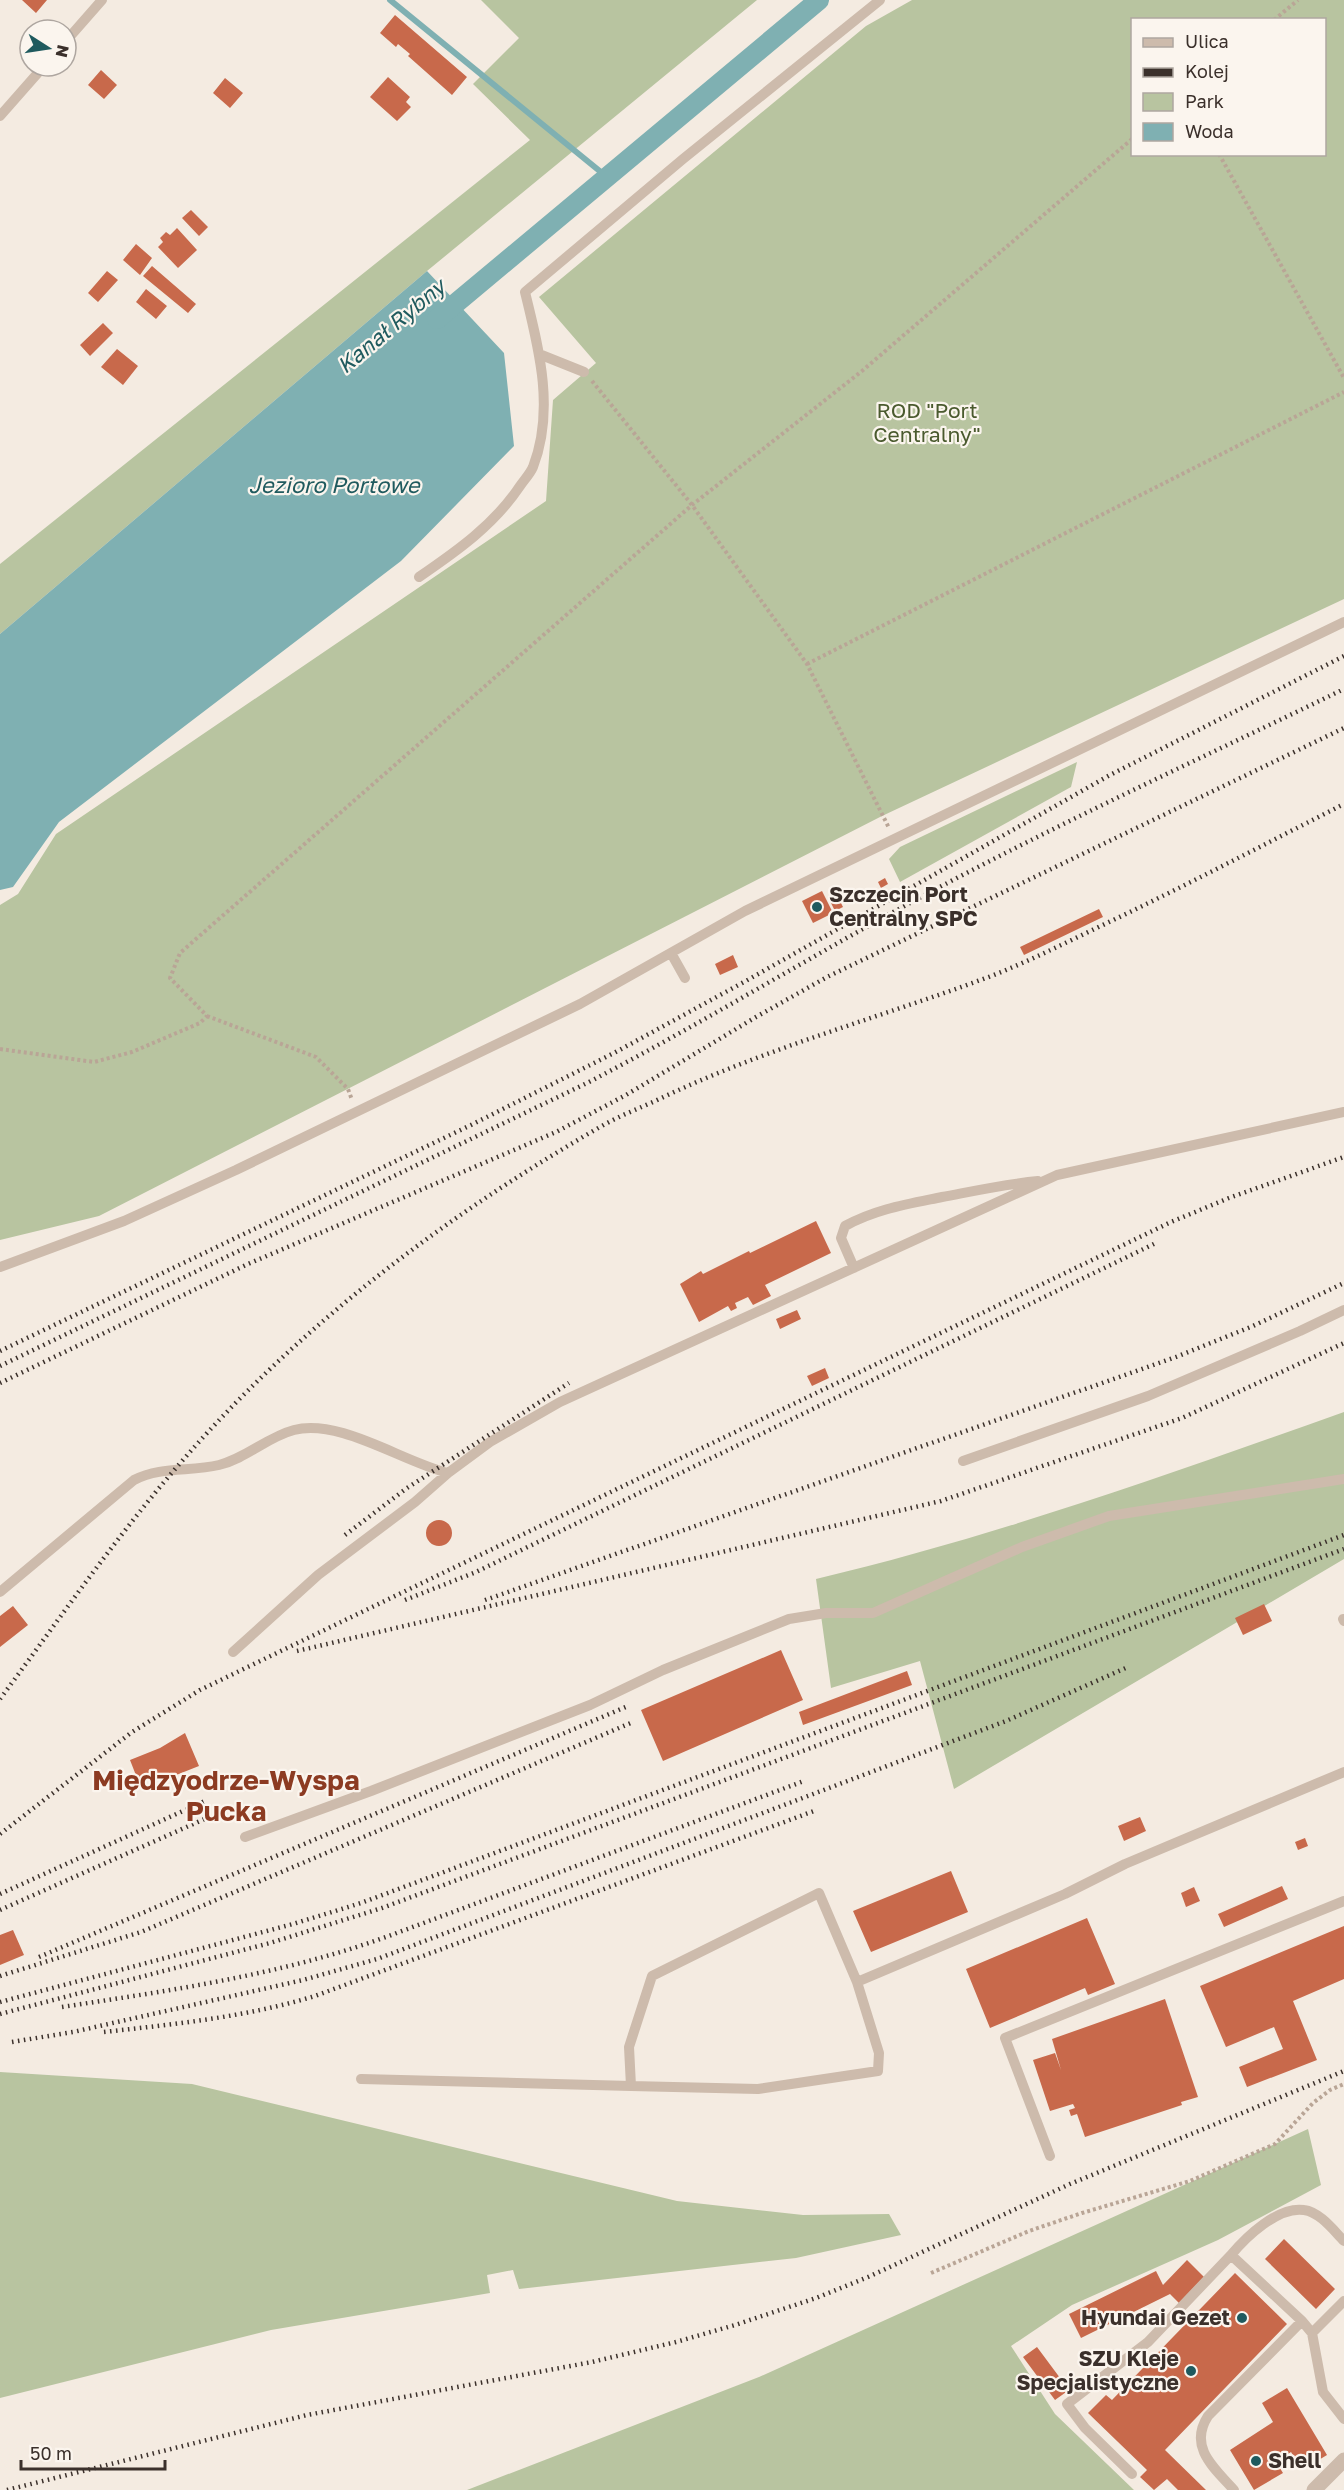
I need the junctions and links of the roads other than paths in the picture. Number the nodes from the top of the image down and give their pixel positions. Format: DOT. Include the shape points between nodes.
graph roads {
  1 [pos="102,0"];
  2 [pos="880,0"];
  3 [pos="78,27"];
  4 [pos="33,78"];
  5 [pos="0,116"];
  6 [pos="539,354"];
  7 [pos="584,372"];
  8 [pos="419,577"];
  9 [pos="1344,622"];
  10 [pos="671,952"];
  11 [pos="686,978"];
  12 [pos="1344,1112"];
  13 [pos="1047,1180"];
  14 [pos="0,1267"];
  15 [pos="854,1268"];
  16 [pos="1344,1310"];
  17 [pos="963,1461"];
  18 [pos="447,1473"];
  19 [pos="1344,1479"];
  20 [pos="0,1592"];
  21 [pos="233,1652"];
  22 [pos="1344,1772"];
  23 [pos="245,1838"];
  24 [pos="1344,1900"];
  25 [pos="857,1982"];
  26 [pos="361,2079"];
  27 [pos="631,2086"];
  28 [pos="1050,2156"];
  29 [pos="1344,2241"];
  30 [pos="1231,2255"];
  31 [pos="1344,2301"];
  32 [pos="1302,2321"];
  33 [pos="1312,2333"];
  34 [pos="1344,2419"];
  35 [pos="1344,2460"];
  36 [pos="1132,2474"];
  37 [pos="1234,2490"];
  38 [pos="1314,2490"];
  1 -- 3 [label="lane"];
  2 -- 6 [label="lane" via="525,292"];
  4 -- 5 [label="lane"];
  6 -- 7 [label="lane"];
  6 -- 8 [label="lane" via="544,389 543,430 532,468 513,498 489,524"];
  9 -- 10 [label="lane" via="745,911"];
  10 -- 11 [label="lane"];
  10 -- 14 [label="lane" via="580,1004 236,1170 124,1221"];
  12 -- 13 [label="lane"];
  13 -- 15 [label="lane"];
  13 -- 15 [label="lane" via="996,1186 863,1216 845,1226 841,1238"];
  15 -- 18 [label="lane" via="560,1402 490,1442"];
  16 -- 17 [label="lane" via="1148,1396"];
  18 -- 20 [label="lane" via="330,1430 296,1429 222,1465 155,1471 134,1479"];
  18 -- 21 [label="lane" via="318,1575"];
  19 -- 23 [label="lane" via="1109,1516 1022,1547 873,1613 826,1613 789,1619 663,1670 590,1705"];
  22 -- 25 [label="lane"];
  24 -- 28 [label="lane" via="1005,2038"];
  25 -- 27 [label="lane" via="879,2053 878,2071 758,2089"];
  25 -- 27 [label="lane" via="819,1893 652,1976 629,2047"];
  26 -- 27 [label="lane"];
  29 -- 30 [label="lane" via="1314,2214 1293,2211 1266,2221"];
  30 -- 32 [label="lane"];
  30 -- 36 [label="lane" via="1148,2342 1067,2404 1085,2428"];
  31 -- 33 [label="lane"];
  32 -- 33 [label="lane"];
  32 -- 37 [label="lane" via="1203,2423 1203,2454"];
  33 -- 34 [label="lane" via="1323,2392"];
  35 -- 38 [label="street"];
}
